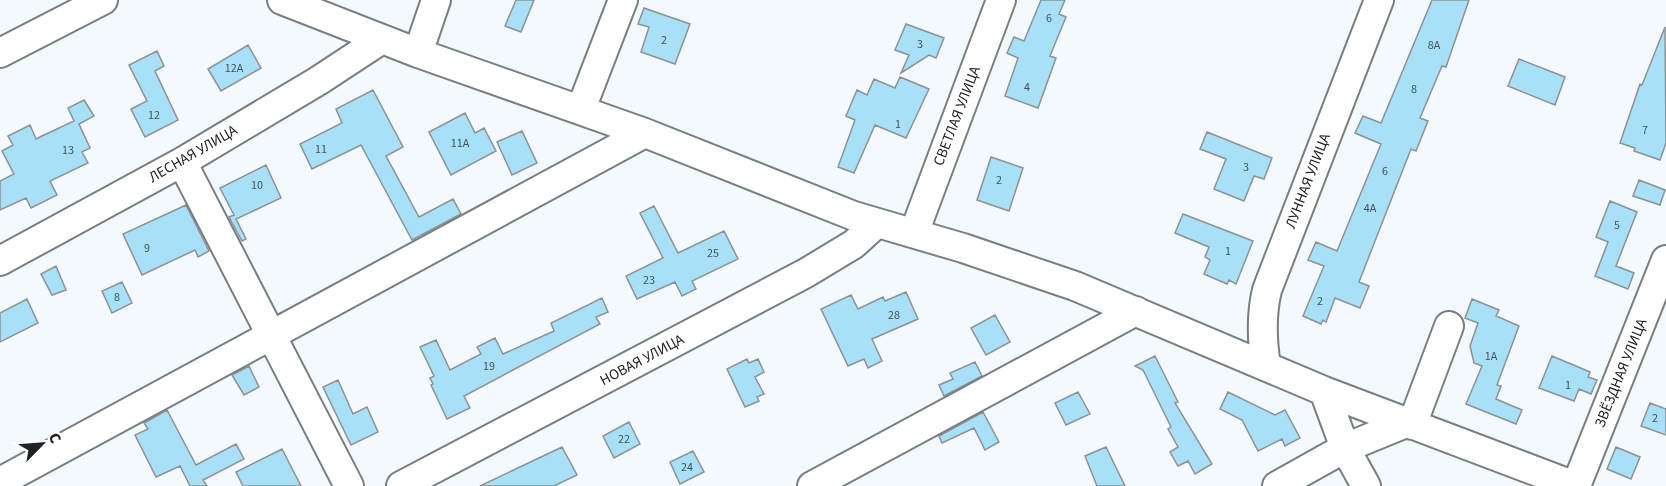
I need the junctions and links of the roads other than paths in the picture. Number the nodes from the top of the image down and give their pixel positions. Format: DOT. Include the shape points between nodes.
graph roads {
  1 [pos="103,0"];
  2 [pos="436,0"];
  3 [pos="623,0"];
  4 [pos="1002,0"];
  5 [pos="1379,0"];
  6 [pos="297,2"];
  7 [pos="382,39"];
  8 [pos="0,53"];
  9 [pos="418,53"];
  10 [pos="581,109"];
  11 [pos="645,133"];
  12 [pos="182,162"];
  13 [pos="876,224"];
  14 [pos="914,233"];
  15 [pos="1666,260"];
  16 [pos="0,261"];
  17 [pos="1136,311"];
  18 [pos="1449,326"];
  19 [pos="273,334"];
  20 [pos="1266,366"];
  21 [pos="1324,391"];
  22 [pos="1409,424"];
  23 [pos="1345,448"];
  24 [pos="0,482"];
  25 [pos="349,486"];
  26 [pos="401,486"];
  27 [pos="812,486"];
  28 [pos="1277,486"];
  29 [pos="1366,486"];
  30 [pos="1576,486"];
  1 -- 8 [label="street"];
  2 -- 9 [label="street"];
  3 -- 10 [label="street"];
  4 -- 14 [label="street, СВЕТЛАЯ УЛИЦА"];
  5 -- 20 [label="street, ЛУННАЯ УЛИЦА" via="1267,290 1262,346"];
  6 -- 7 [label="street"];
  7 -- 9 [label="street"];
  7 -- 12 [label="street, ЛЕСНАЯ УЛИЦА"];
  9 -- 10 [label="street"];
  10 -- 11 [label="street"];
  11 -- 13 [label="street"];
  11 -- 19 [label="street"];
  12 -- 16 [label="street, ЛЕСНАЯ УЛИЦА"];
  12 -- 19 [label="street"];
  13 -- 14 [label="street"];
  13 -- 26 [label="street, НОВАЯ УЛИЦА" via="854,244 806,273"];
  14 -- 17 [label="street" via="1022,267"];
  15 -- 30 [label="street, ЗВЁЗДНАЯ УЛИЦА"];
  17 -- 20 [label="street"];
  17 -- 27 [label="street"];
  18 -- 22 [label="street"];
  19 -- 24 [label="street"];
  19 -- 25 [label="street"];
  20 -- 21 [label="street"];
  21 -- 22 [label="street"];
  21 -- 23 [label="street"];
  22 -- 23 [label="street"];
  22 -- 30 [label="street"];
  23 -- 28 [label="street"];
  23 -- 29 [label="street"];
}
